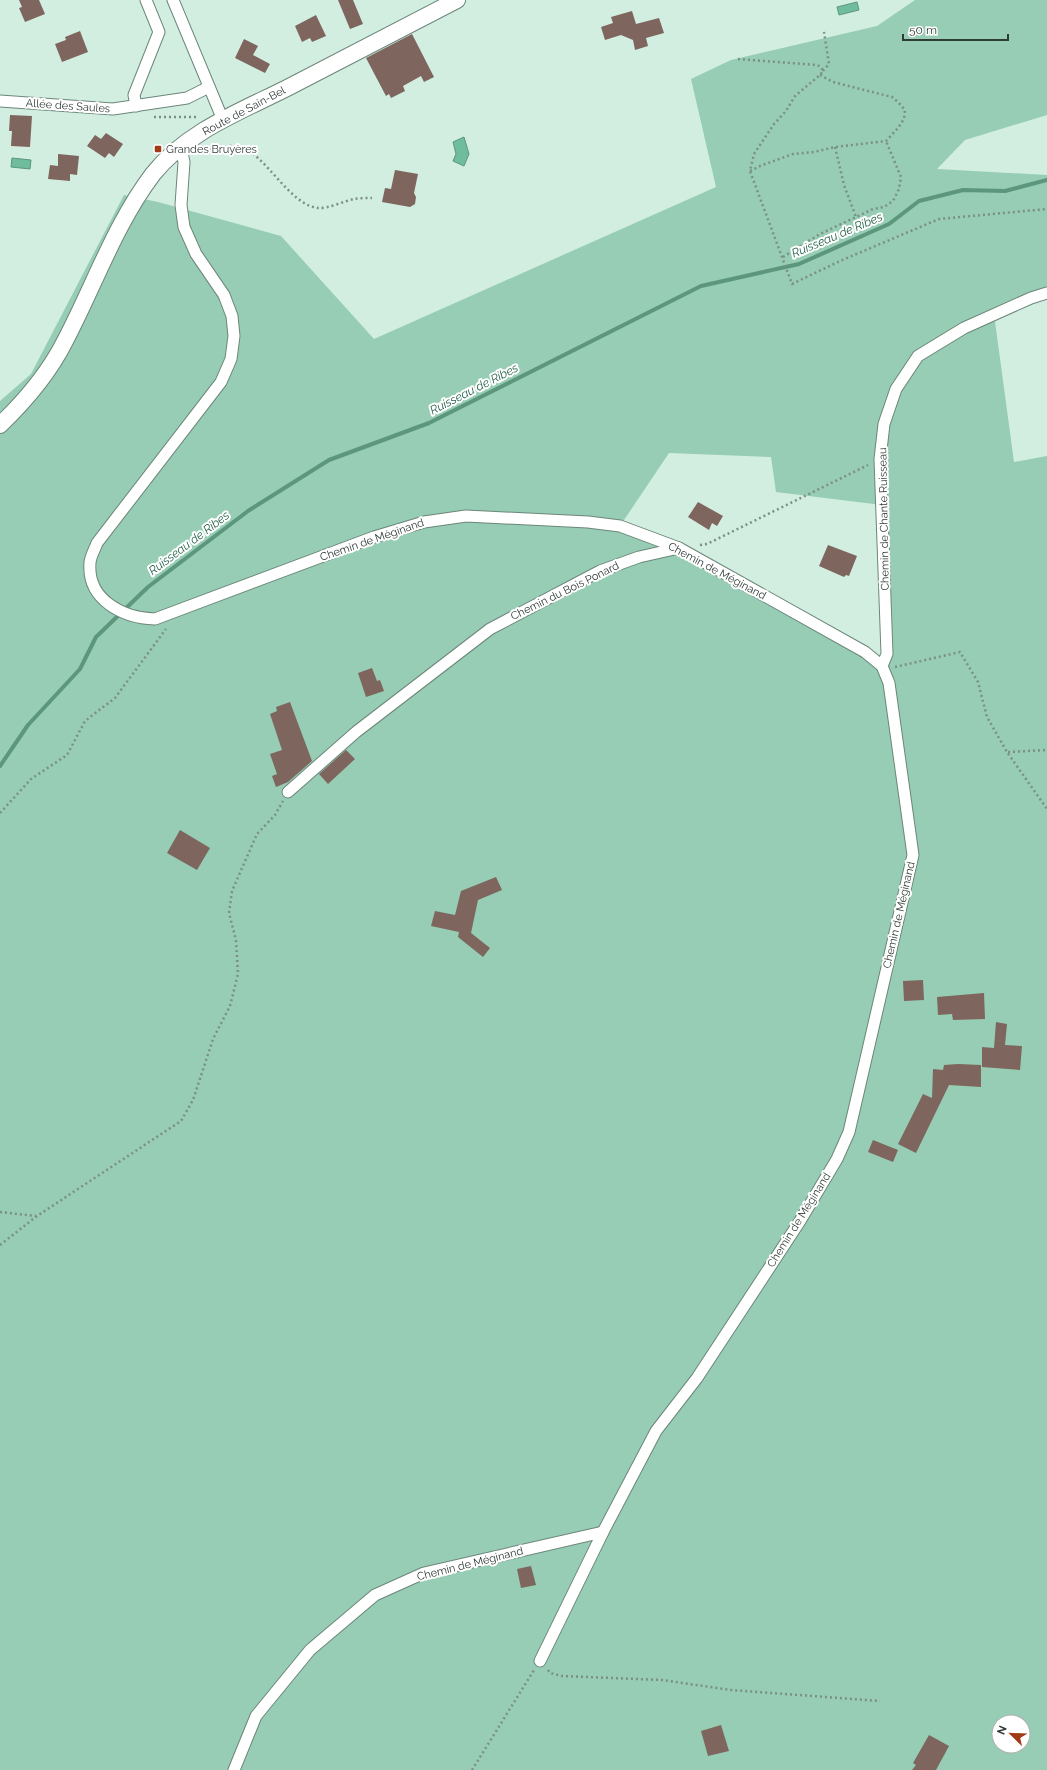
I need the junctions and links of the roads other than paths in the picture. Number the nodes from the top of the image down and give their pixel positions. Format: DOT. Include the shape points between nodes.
graph roads {
  1 [pos="146,0"];
  2 [pos="173,0"];
  3 [pos="457,0"];
  4 [pos="209,87"];
  5 [pos="0,101"];
  6 [pos="136,106"];
  7 [pos="223,120"];
  8 [pos="181,148"];
  9 [pos="1047,293"];
  10 [pos="0,425"];
  11 [pos="679,548"];
  12 [pos="882,666"];
  13 [pos="288,792"];
  14 [pos="603,1532"];
  15 [pos="540,1661"];
  16 [pos="234,1770"];
  1 -- 6 [label="street" via="159,32 134,95"];
  2 -- 4 [label="street"];
  3 -- 7 [label="main road, Route de Sain-Bel"];
  4 -- 6 [label="street, Allée des Saules" via="187,98"];
  4 -- 7 [label="street"];
  5 -- 6 [label="street, Allée des Saules" via="113,109"];
  7 -- 8 [label="main road, Route de Sain-Bel" via="208,127"];
  8 -- 10 [label="main road, Route de Sain-Bel" via="158,169 136,198 65,342 43,377 20,406"];
  8 -- 11 [label="street, Chemin de Méginand" via="184,162 181,204 184,227 196,254 224,295 232,316 234,336 231,359 221,382 97,543 90,562 90,579 100,597 128,616 155,619 374,537 424,522 466,516 620,526"];
  9 -- 12 [label="street, Chemin de Chante Ruisseau" via="964,328 918,356 896,389 884,424 880,459 887,654"];
  11 -- 12 [label="street, Chemin de Méginand" via="865,652"];
  11 -- 13 [label="street, Chemin du Bois Ponard" via="639,557 600,571 490,629 356,732"];
  12 -- 14 [label="street, Chemin de Méginand" via="889,683 913,855 849,1132 837,1159 800,1221 697,1378 656,1431"];
  14 -- 15 [label="street, Chemin de Méginand"];
  14 -- 16 [label="street, Chemin de Méginand" via="424,1573 375,1595 310,1650 256,1716"];
}
